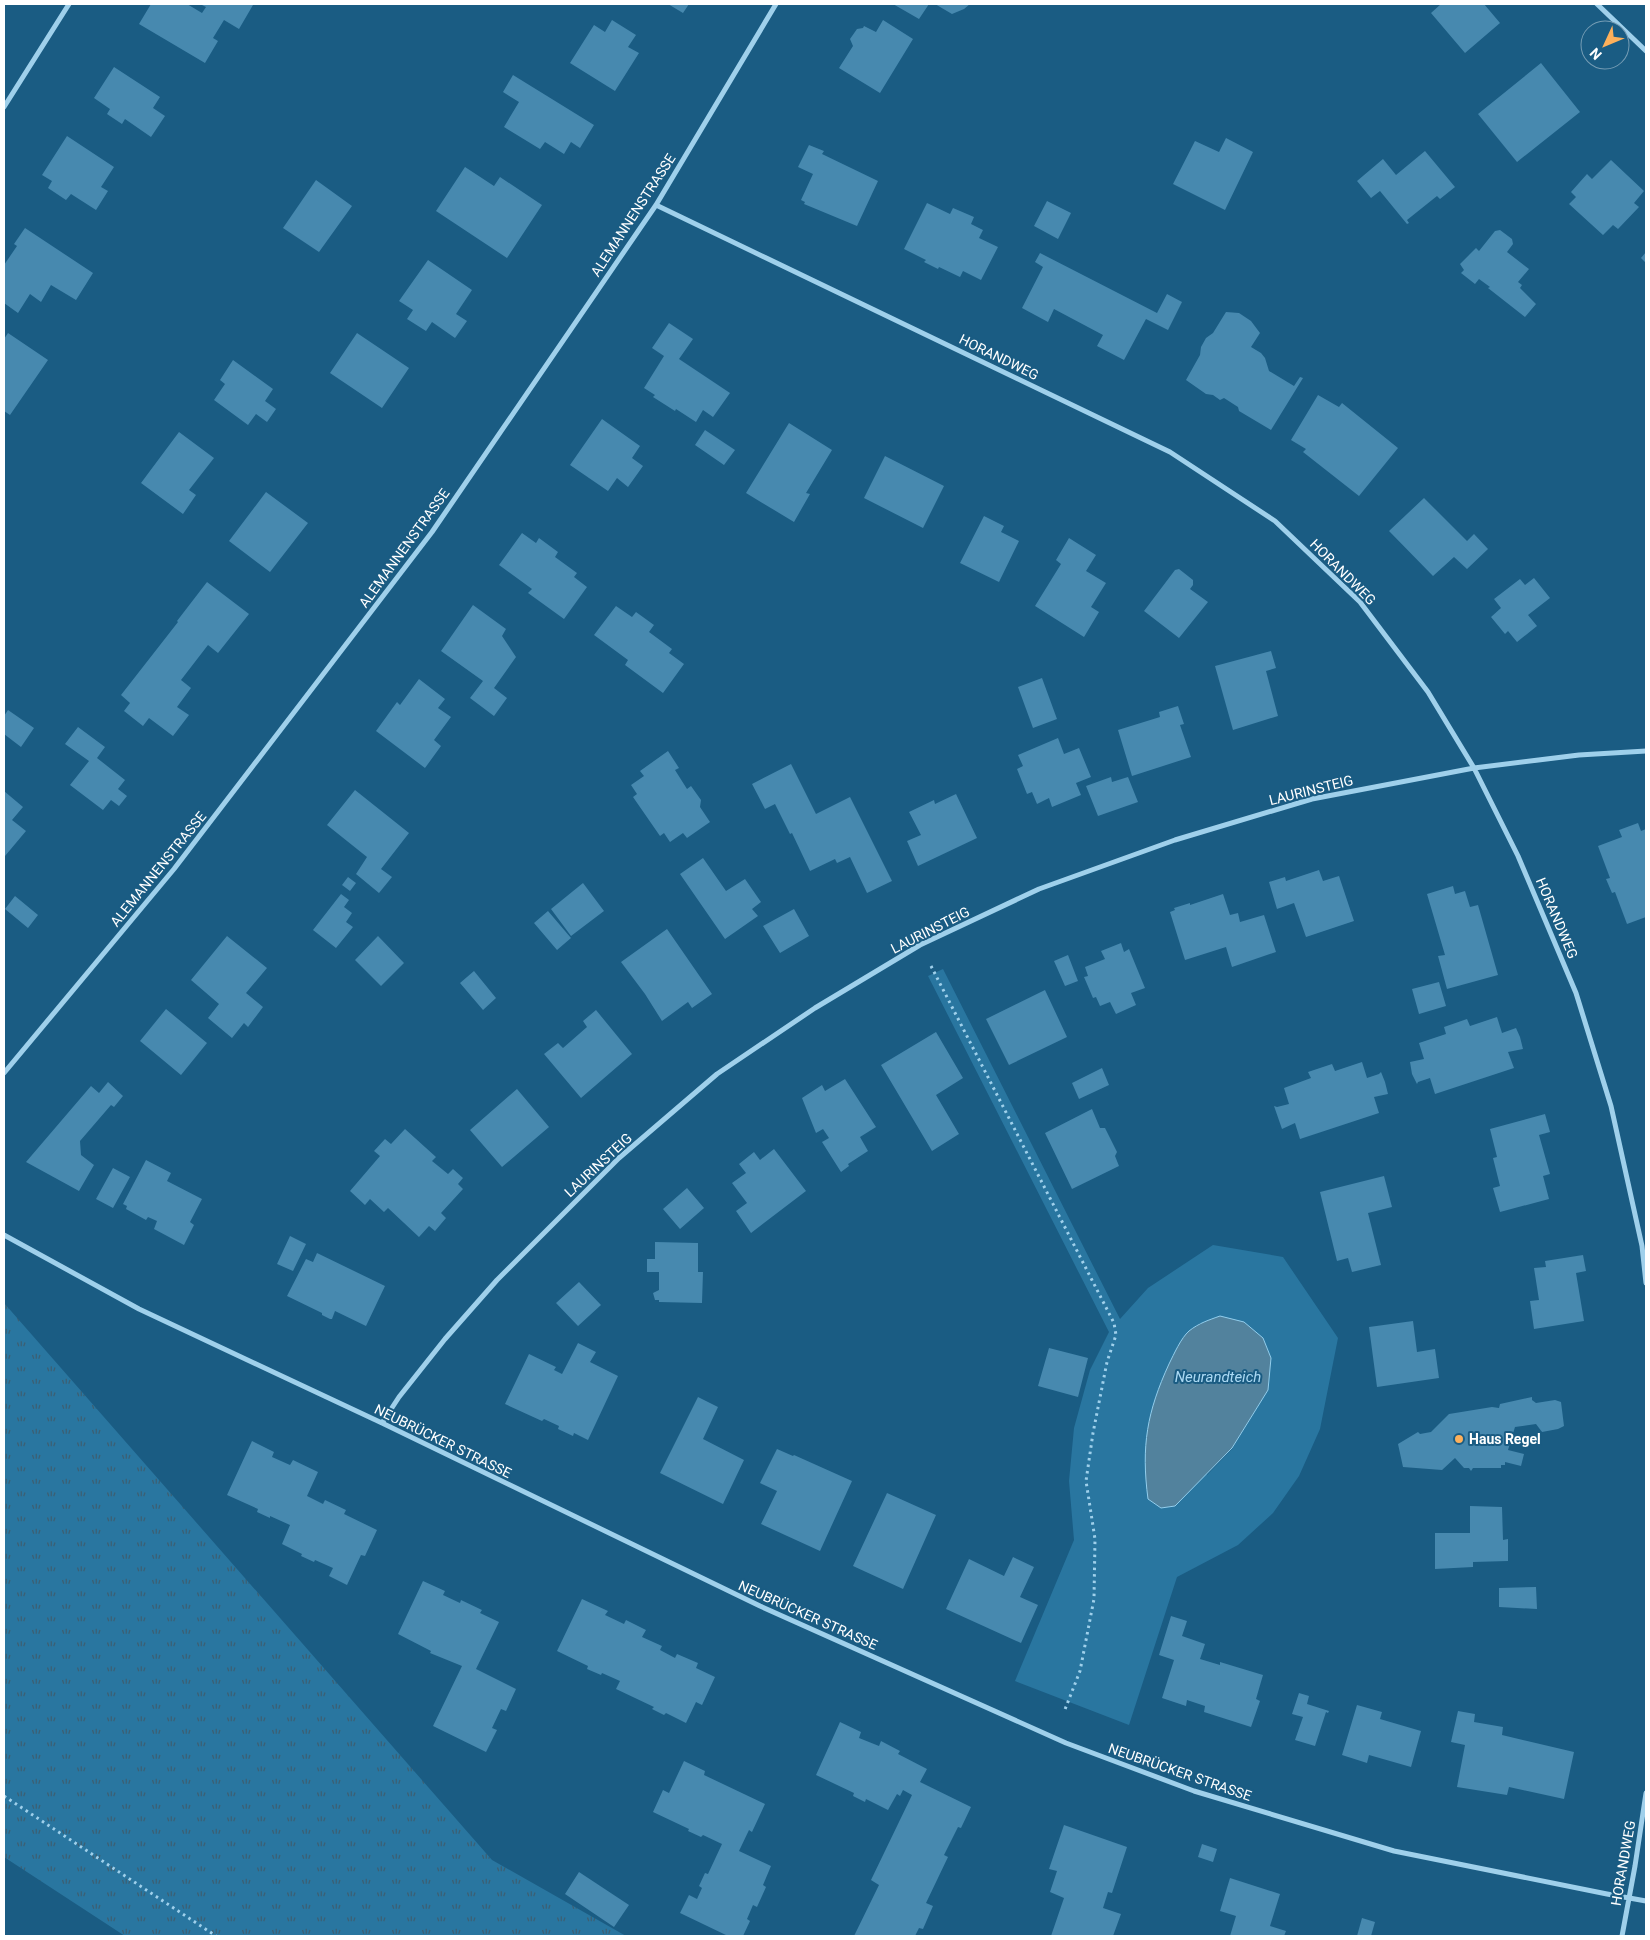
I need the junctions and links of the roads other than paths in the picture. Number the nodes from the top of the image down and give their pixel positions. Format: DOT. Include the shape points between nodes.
graph roads {
  1 [pos="69,4"];
  2 [pos="776,4"];
  3 [pos="1598,4"];
  4 [pos="1646,51"];
  5 [pos="4,107"];
  6 [pos="656,205"];
  7 [pos="1646,751"];
  8 [pos="1474,768"];
  9 [pos="4,1073"];
  10 [pos="4,1235"];
  11 [pos="1646,1283"];
  12 [pos="382,1423"];
  13 [pos="1646,1794"];
  14 [pos="1629,1898"];
  15 [pos="1646,1900"];
  16 [pos="1622,1936"];
  1 -- 5 [label="street"];
  2 -- 6 [label="street, ALEMANNENSTRASSE"];
  3 -- 4 [label="street"];
  6 -- 8 [label="street, HORANDWEG" via="1170,452 1275,521 1360,602 1428,692"];
  6 -- 9 [label="street, ALEMANNENSTRASSE" via="432,532 174,869"];
  7 -- 8 [label="street, LAURINSTEIG" via="1579,755"];
  8 -- 11 [label="street, HORANDWEG" via="1518,856 1590,1034 1613,1115 1642,1246"];
  8 -- 12 [label="street, LAURINSTEIG" via="1312,799 1175,840 1038,889 920,945 815,1008 717,1074 620,1158 511,1266 458,1324"];
  10 -- 12 [label="street, NEUBRÜCKER STRASSE" via="139,1310"];
  12 -- 14 [label="street, NEUBRÜCKER STRASSE" via="760,1606 1066,1744 1194,1791 1394,1851"];
  13 -- 14 [label="street, HORANDWEG"];
  14 -- 15 [label="street, NEUBRÜCKER STRASSE"];
  14 -- 16 [label="street, HORANDWEG"];
}
